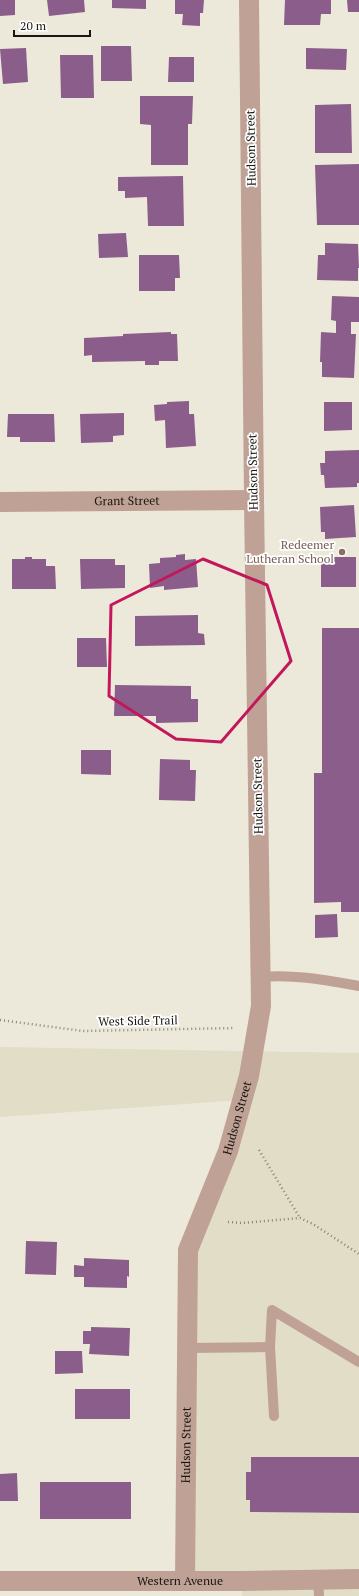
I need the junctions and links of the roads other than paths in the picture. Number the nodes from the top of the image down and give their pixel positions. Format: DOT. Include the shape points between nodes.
graph roads {
  1 [pos="249,0"];
  2 [pos="254,500"];
  3 [pos="0,502"];
  4 [pos="260,977"];
  5 [pos="359,986"];
  6 [pos="270,1347"];
  7 [pos="187,1348"];
  8 [pos="359,1362"];
  9 [pos="274,1416"];
  10 [pos="359,1579"];
  11 [pos="0,1581"];
  12 [pos="185,1581"];
  13 [pos="318,1587"];
  1 -- 2 [label="street, Hudson Street"];
  2 -- 3 [label="street, Grant Street"];
  2 -- 4 [label="street, Hudson Street"];
  4 -- 5 [label="lane" via="312,977"];
  4 -- 7 [label="street, Hudson Street" via="261,1006 249,1076 228,1151 188,1250"];
  6 -- 7 [label="lane"];
  6 -- 8 [label="lane" via="272,1310"];
  6 -- 9 [label="lane"];
  7 -- 12 [label="street, Hudson Street"];
  10 -- 13 [label="street, Western Avenue"];
  11 -- 12 [label="street, Western Avenue"];
  12 -- 13 [label="street, Western Avenue"];
}
